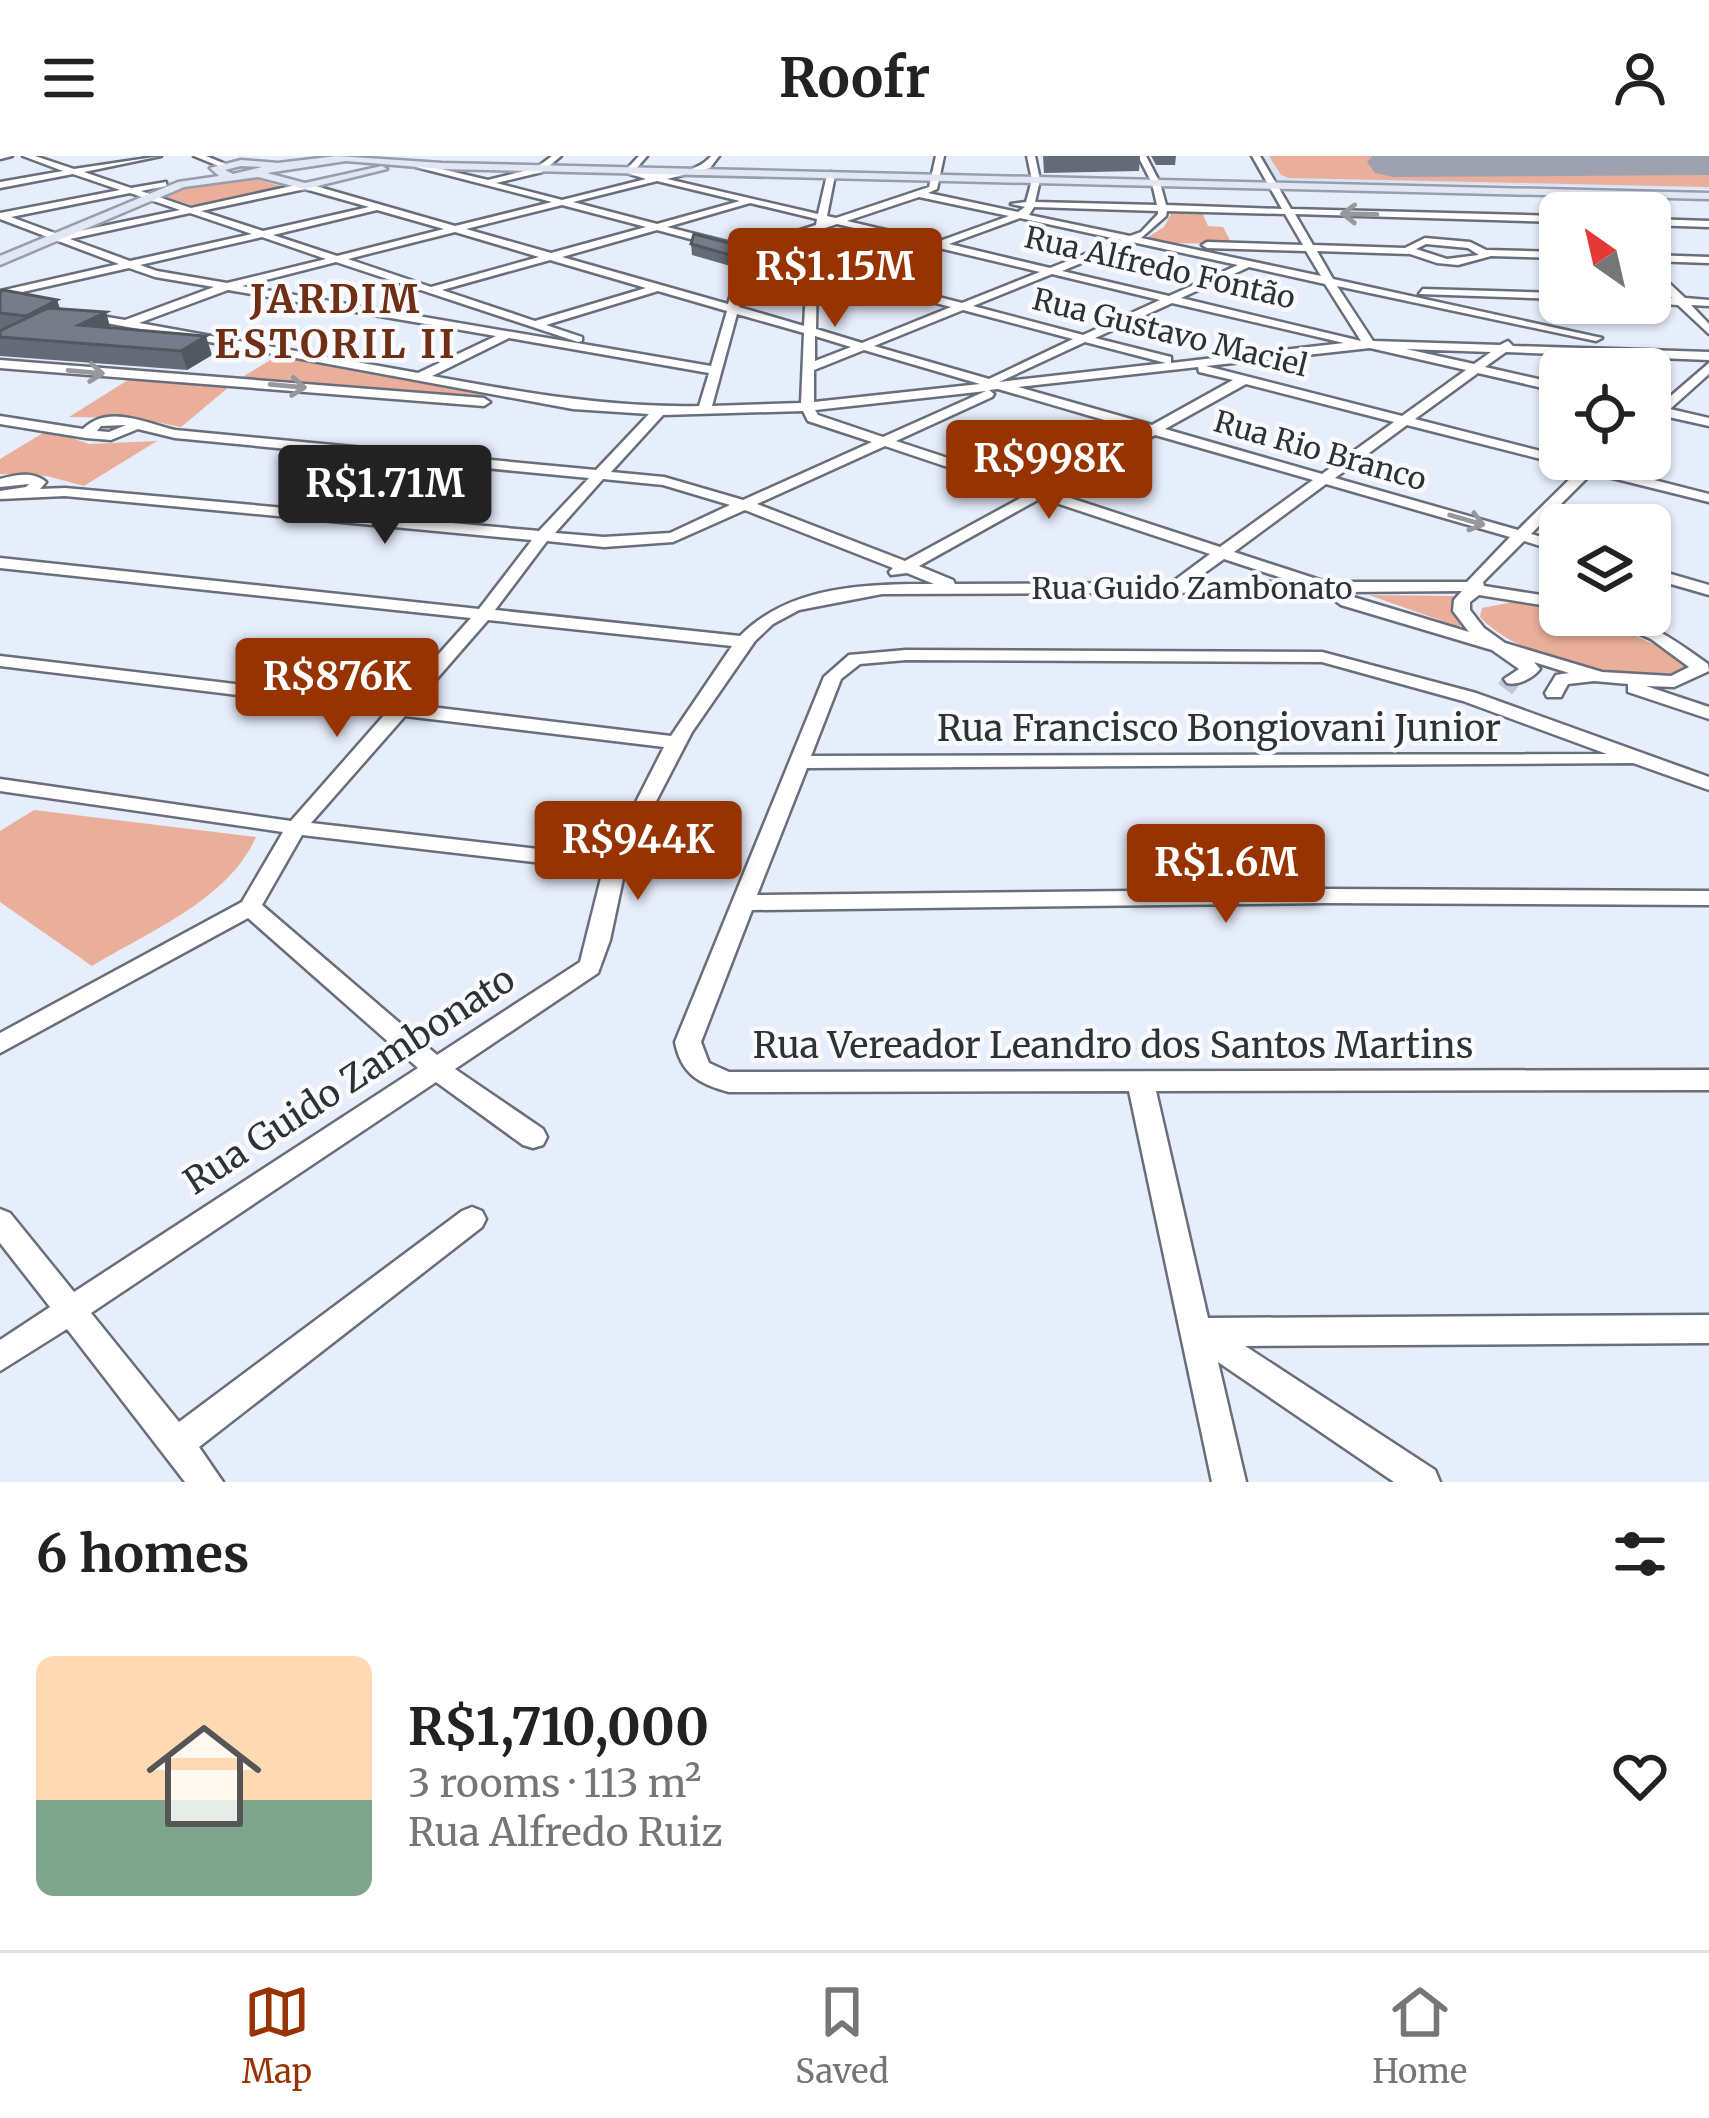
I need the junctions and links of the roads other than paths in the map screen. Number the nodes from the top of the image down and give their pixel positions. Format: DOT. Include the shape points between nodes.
graph roads {
  1 [pos="26,156"];
  2 [pos="157,156"];
  3 [pos="198,156"];
  4 [pos="321,156"];
  5 [pos="378,156"];
  6 [pos="643,156"];
  7 [pos="827,156"];
  8 [pos="940,156"];
  9 [pos="1030,156"];
  10 [pos="1142,156"];
  11 [pos="1256,156"];
  12 [pos="466,160"];
  13 [pos="394,161"];
  14 [pos="549,163"];
  15 [pos="417,164"];
  16 [pos="704,167"];
  17 [pos="258,168"];
  18 [pos="438,168"];
  19 [pos="632,168"];
  20 [pos="223,170"];
  21 [pos="71,171"];
  22 [pos="826,173"];
  23 [pos="937,176"];
  24 [pos="658,179"];
  25 [pos="1034,179"];
  26 [pos="1154,182"];
  27 [pos="485,183"];
  28 [pos="0,184"];
  29 [pos="1275,185"];
  30 [pos="305,186"];
  31 [pos="1398,187"];
  32 [pos="139,194"];
  33 [pos="919,194"];
  34 [pos="1709,194"];
  35 [pos="752,200"];
  36 [pos="562,203"];
  37 [pos="961,203"];
  38 [pos="1032,205"];
  39 [pos="380,208"];
  40 [pos="1161,209"];
  41 [pos="189,211"];
  42 [pos="1292,212"];
  43 [pos="1020,215"];
  44 [pos="1423,215"];
  45 [pos="0,216"];
  46 [pos="1539,218"];
  47 [pos="826,220"];
  48 [pos="1671,223"];
  49 [pos="1709,224"];
  50 [pos="657,227"];
  51 [pos="456,230"];
  52 [pos="262,234"];
  53 [pos="50,237"];
  54 [pos="1132,240"];
  55 [pos="1440,241"];
  56 [pos="936,244"];
  57 [pos="1162,246"];
  58 [pos="1311,247"];
  59 [pos="749,250"];
  60 [pos="0,251"];
  61 [pos="1411,251"];
  62 [pos="1487,253"];
  63 [pos="1539,254"];
  64 [pos="550,257"];
  65 [pos="337,259"];
  66 [pos="1671,259"];
  67 [pos="1709,260"];
  68 [pos="0,261"];
  69 [pos="1455,261"];
  70 [pos="1248,264"];
  71 [pos="125,265"];
  72 [pos="812,268"];
  73 [pos="1054,272"];
  74 [pos="848,278"];
  75 [pos="1329,282"];
  76 [pos="225,287"];
  77 [pos="656,288"];
  78 [pos="814,289"];
  79 [pos="431,290"];
  80 [pos="1369,291"];
  81 [pos="1426,292"];
  82 [pos="1671,292"];
  83 [pos="1484,293"];
  84 [pos="1539,295"];
  85 [pos="0,297"];
  86 [pos="1396,297"];
  87 [pos="1172,299"];
  88 [pos="1671,301"];
  89 [pos="1680,302"];
  90 [pos="1709,303"];
  91 [pos="34,306"];
  92 [pos="964,308"];
  93 [pos="730,309"];
  94 [pos="69,313"];
  95 [pos="125,324"];
  96 [pos="536,324"];
  97 [pos="1709,331"];
  98 [pos="812,334"];
  99 [pos="503,337"];
  100 [pos="1595,338"];
  101 [pos="1086,339"];
  102 [pos="1363,341"];
  103 [pos="580,345"];
  104 [pos="1508,345"];
  105 [pos="862,348"];
  106 [pos="1556,348"];
  107 [pos="1605,348"];
  108 [pos="1639,348"];
  109 [pos="1286,354"];
  110 [pos="1671,354"];
  111 [pos="1709,356"];
  112 [pos="1177,363"];
  113 [pos="0,364"];
  114 [pos="1198,365"];
  115 [pos="1709,367"];
  116 [pos="809,368"];
  117 [pos="1477,369"];
  118 [pos="715,370"];
  119 [pos="417,378"];
  120 [pos="1244,380"];
  121 [pos="1011,383"];
  122 [pos="1539,383"];
  123 [pos="988,388"];
  124 [pos="1671,399"];
  125 [pos="514,401"];
  126 [pos="950,405"];
  127 [pos="809,410"];
  128 [pos="704,411"];
  129 [pos="656,415"];
  130 [pos="1671,416"];
  131 [pos="1405,419"];
  132 [pos="0,420"];
  133 [pos="105,422"];
  134 [pos="1709,422"];
  135 [pos="134,424"];
  136 [pos="46,425"];
  137 [pos="1149,431"];
  138 [pos="86,434"];
  139 [pos="119,434"];
  140 [pos="175,434"];
  141 [pos="880,442"];
  142 [pos="1539,450"];
  143 [pos="604,473"];
  144 [pos="1323,480"];
  145 [pos="1575,480"];
  146 [pos="1649,480"];
  147 [pos="5,486"];
  148 [pos="65,492"];
  149 [pos="1038,492"];
  150 [pos="1709,498"];
  151 [pos="745,505"];
  152 [pos="544,535"];
  153 [pos="1518,535"];
  154 [pos="1539,541"];
  155 [pos="1223,552"];
  156 [pos="0,563"];
  157 [pos="903,566"];
  158 [pos="1671,579"];
  159 [pos="1476,590"];
  160 [pos="1709,590"];
  161 [pos="1168,592"];
  162 [pos="880,593"];
  163 [pos="969,593"];
  164 [pos="1335,593"];
  165 [pos="1539,600"];
  166 [pos="482,616"];
  167 [pos="1659,636"];
  168 [pos="745,641"];
  169 [pos="1490,641"];
  170 [pos="0,661"];
  171 [pos="1707,667"];
  172 [pos="1601,677"];
  173 [pos="1510,686"];
  174 [pos="1554,692"];
  175 [pos="402,708"];
  176 [pos="1709,713"];
  177 [pos="1540,723"];
  178 [pos="676,743"];
  179 [pos="1543,759"];
  180 [pos="1637,760"];
  181 [pos="801,762"];
  182 [pos="1709,784"];
  183 [pos="5,791"];
  184 [pos="296,828"];
  185 [pos="615,865"];
  186 [pos="1709,898"];
  187 [pos="743,903"];
  188 [pos="250,908"];
  189 [pos="0,1044"];
  190 [pos="436,1070"];
  191 [pos="1709,1080"];
  192 [pos="1141,1084"];
  193 [pos="533,1137"];
  194 [pos="472,1219"];
  195 [pos="0,1221"];
  196 [pos="73,1309"];
  197 [pos="1709,1328"];
  198 [pos="1199,1332"];
  199 [pos="0,1357"];
  200 [pos="179,1442"];
  201 [pos="206,1482"];
  202 [pos="1229,1482"];
  203 [pos="1423,1482"];
  1 -- 21 [label="street"];
  2 -- 21 [label="street"];
  3 -- 20 [label="street"];
  4 -- 17 [label="main road"];
  5 -- 15 [label="main road"];
  6 -- 19 [label="street"];
  7 -- 22 [label="street"];
  8 -- 23 [label="street"];
  9 -- 25 [label="street"];
  10 -- 26 [label="street"];
  11 -- 29 [label="street"];
  12 -- 14 [label="main road"];
  12 -- 15 [label="main road"];
  13 -- 15 [label="main road"];
  13 -- 17 [label="main road"];
  13 -- 30 [label="main road"];
  14 -- 18 [label="main road"];
  14 -- 19 [label="main road"];
  14 -- 27 [label="street"];
  15 -- 18 [label="main road"];
  16 -- 19 [label="main road"];
  16 -- 22 [label="main road"];
  16 -- 24 [label="street"];
  17 -- 20 [label="main road"];
  17 -- 30 [label="main road"];
  18 -- 27 [label="street, Rua Gustavo Maciel"];
  19 -- 24 [label="street, Rua Alfredo Fontão"];
  20 -- 32 [label="main road"];
  20 -- 32 [label="main road"];
  21 -- 28 [label="street"];
  21 -- 32 [label="street"];
  22 -- 23 [label="main road"];
  22 -- 47 [label="street"];
  23 -- 25 [label="main road"];
  23 -- 33 [label="street" via="933,189"];
  24 -- 35 [label="street, Rua Alfredo Fontão"];
  24 -- 36 [label="street"];
  25 -- 26 [label="main road"];
  25 -- 38 [label="street"];
  26 -- 29 [label="main road"];
  26 -- 40 [label="street"];
  27 -- 36 [label="street, Rua Gustavo Maciel"];
  29 -- 31 [label="main road"];
  29 -- 42 [label="street"];
  30 -- 39 [label="street"];
  30 -- 41 [label="street"];
  31 -- 34 [label="main road"];
  31 -- 44 [label="street"];
  32 -- 41 [label="street"];
  32 -- 45 [label="street"];
  32 -- 53 [label="main road"];
  33 -- 37 [label="street"];
  33 -- 47 [label="street"];
  35 -- 47 [label="street, Rua Alfredo Fontão"];
  35 -- 50 [label="street"];
  36 -- 50 [label="street, Rua Gustavo Maciel"];
  36 -- 51 [label="street"];
  37 -- 38 [label="street"];
  37 -- 43 [label="street"];
  38 -- 40 [label="street"];
  38 -- 43 [label="street"];
  39 -- 51 [label="street"];
  39 -- 52 [label="street"];
  40 -- 42 [label="street"];
  40 -- 54 [label="street" via="1156,226"];
  41 -- 52 [label="street"];
  41 -- 53 [label="street"];
  44 -- 42 [label="street, one-way"];
  42 -- 58 [label="street"];
  43 -- 54 [label="street"];
  43 -- 56 [label="street"];
  44 -- 46 [label="street"];
  44 -- 55 [label="street"];
  45 -- 53 [label="street"];
  47 -- 56 [label="street, Rua Alfredo Fontão"];
  47 -- 59 [label="street"];
  47 -- 72 [label="street"];
  48 -- 49 [label="street"];
  50 -- 59 [label="street, Rua Gustavo Maciel"];
  50 -- 64 [label="street"];
  51 -- 64 [label="street"];
  51 -- 65 [label="street"];
  52 -- 65 [label="street"];
  52 -- 71 [label="street"];
  53 -- 60 [label="main road"];
  53 -- 68 [label="main road"];
  53 -- 71 [label="street"];
  54 -- 57 [label="street"];
  54 -- 73 [label="street"];
  55 -- 61 [label="street" via="1414,243"];
  55 -- 62 [label="street"];
  56 -- 73 [label="street, Rua Alfredo Fontão"];
  56 -- 74 [label="street"];
  57 -- 58 [label="street"];
  57 -- 70 [label="street"];
  58 -- 61 [label="street"];
  58 -- 75 [label="street"];
  59 -- 72 [label="street, Rua Gustavo Maciel"];
  59 -- 93 [label="street"];
  61 -- 69 [label="street"];
  62 -- 63 [label="street"];
  62 -- 69 [label="street"];
  64 -- 77 [label="street"];
  64 -- 79 [label="street"];
  65 -- 76 [label="street"];
  65 -- 79 [label="street"];
  66 -- 67 [label="street"];
  69 -- 83 [label="street"];
  70 -- 75 [label="street"];
  70 -- 87 [label="street"];
  71 -- 76 [label="street"];
  71 -- 85 [label="street"];
  72 -- 74 [label="street, Rua Gustavo Maciel"];
  72 -- 78 [label="street"];
  73 -- 87 [label="street, Rua Alfredo Fontão"];
  73 -- 92 [label="street"];
  74 -- 78 [label="street"];
  74 -- 92 [label="street, Rua Gustavo Maciel"];
  75 -- 80 [label="street"];
  75 -- 102 [label="street"];
  76 -- 95 [label="street"];
  76 -- 99 [label="street"];
  77 -- 93 [label="street"];
  77 -- 96 [label="street"];
  78 -- 98 [label="street"];
  79 -- 96 [label="street"];
  80 -- 81 [label="street"];
  80 -- 86 [label="street"];
  81 -- 83 [label="street"];
  81 -- 86 [label="street"];
  82 -- 89 [label="street"];
  83 -- 84 [label="street"];
  85 -- 91 [label="street"];
  86 -- 100 [label="street"];
  87 -- 101 [label="street"];
  87 -- 102 [label="street, Rua Alfredo Fontão"];
  88 -- 89 [label="street"];
  89 -- 90 [label="street"];
  89 -- 97 [label="street"];
  92 -- 101 [label="street, Rua Gustavo Maciel"];
  92 -- 105 [label="street"];
  93 -- 98 [label="street"];
  93 -- 118 [label="street"];
  94 -- 95 [label="street"];
  95 -- 119 [label="street"];
  96 -- 99 [label="street"];
  96 -- 103 [label="street"];
  98 -- 105 [label="street"];
  98 -- 116 [label="street"];
  99 -- 103 [label="street"];
  99 -- 119 [label="street"];
  100 -- 107 [label="street"];
  100 -- 108 [label="street"];
  101 -- 112 [label="street, Rua Gustavo Maciel"];
  101 -- 121 [label="street"];
  102 -- 104 [label="street"];
  102 -- 109 [label="street"];
  102 -- 117 [label="street, Rua Alfredo Fontão"];
  103 -- 118 [label="street"];
  104 -- 106 [label="street"];
  104 -- 117 [label="street"];
  105 -- 116 [label="street"];
  105 -- 123 [label="street"];
  109 -- 114 [label="street"];
  109 -- 120 [label="street"];
  110 -- 111 [label="street"];
  112 -- 114 [label="street"];
  112 -- 121 [label="street"];
  113 -- 125 [label="street, one-way"];
  114 -- 120 [label="street, Rua Gustavo Maciel"];
  114 -- 121 [label="street"];
  115 -- 124 [label="street"];
  116 -- 127 [label="street"];
  117 -- 122 [label="street, Rua Alfredo Fontão"];
  117 -- 131 [label="street"];
  118 -- 128 [label="street"];
  119 -- 125 [label="street"];
  120 -- 131 [label="street, Rua Gustavo Maciel"];
  120 -- 137 [label="street"];
  121 -- 123 [label="street"];
  121 -- 137 [label="street, Rua Rio Branco"];
  123 -- 126 [label="street"];
  123 -- 127 [label="street"];
  125 -- 129 [label="street"];
  126 -- 127 [label="street"];
  126 -- 141 [label="street"];
  127 -- 128 [label="street"];
  127 -- 129 [label="street"];
  127 -- 141 [label="street"];
  128 -- 129 [label="street"];
  129 -- 143 [label="street"];
  130 -- 134 [label="street"];
  131 -- 142 [label="street, Rua Gustavo Maciel"];
  131 -- 144 [label="street"];
  132 -- 136 [label="street"];
  133 -- 135 [label="street"];
  133 -- 136 [label="street"];
  133 -- 138 [label="street"];
  135 -- 139 [label="street"];
  135 -- 140 [label="street"];
  136 -- 138 [label="street"];
  137 -- 144 [label="street, Rua Rio Branco"];
  137 -- 149 [label="street"];
  138 -- 139 [label="street"];
  139 -- 140 [label="street"];
  140 -- 143 [label="street"];
  141 -- 149 [label="street"];
  141 -- 151 [label="street"];
  143 -- 151 [label="street"];
  143 -- 152 [label="street"];
  144 -- 153 [label="street, Rua Rio Branco, one-way"];
  144 -- 155 [label="street"];
  145 -- 153 [label="street"];
  146 -- 150 [label="street, Rua Gustavo Maciel"];
  147 -- 148 [label="street"];
  147 -- 148 [label="street" via="35,488 37,480"];
  148 -- 152 [label="street"];
  149 -- 155 [label="street"];
  149 -- 157 [label="street"];
  151 -- 152 [label="street" via="655,541"];
  151 -- 157 [label="street"];
  152 -- 166 [label="street"];
  153 -- 154 [label="street, Rua Rio Branco"];
  153 -- 159 [label="street" via="1474,580"];
  155 -- 161 [label="street"];
  155 -- 164 [label="street"];
  156 -- 166 [label="street"];
  157 -- 162 [label="street"];
  157 -- 163 [label="street"];
  158 -- 160 [label="street"];
  159 -- 164 [label="street, Rua Guido Zambonato"];
  159 -- 165 [label="street, Rua Guido Zambonato"];
  159 -- 169 [label="street" via="1461,611"];
  161 -- 163 [label="street, Rua Guido Zambonato"];
  161 -- 164 [label="street, Rua Guido Zambonato"];
  162 -- 163 [label="street, Rua Guido Zambonato"];
  162 -- 168 [label="street, Rua Guido Zambonato" via="837,596 769,619"];
  164 -- 169 [label="street"];
  166 -- 168 [label="street"];
  166 -- 175 [label="street"];
  167 -- 171 [label="street"];
  168 -- 178 [label="street, Rua Guido Zambonato"];
  169 -- 172 [label="street"];
  169 -- 173 [label="street"];
  170 -- 175 [label="street"];
  171 -- 172 [label="street" via="1674,682"];
  172 -- 174 [label="street"];
  172 -- 176 [label="street"];
  173 -- 174 [label="street"];
  173 -- 177 [label="street, Rua Vereador Leandro dos Santos Martins"];
  173 -- 181 [label="street, Rua Vereador Leandro dos Santos Martins" via="1322,657 870,656 833,676"];
  174 -- 177 [label="street"];
  175 -- 178 [label="street"];
  175 -- 184 [label="street"];
  177 -- 179 [label="street" via="1551,743"];
  177 -- 180 [label="street, Rua Vereador Leandro dos Santos Martins"];
  178 -- 185 [label="street, Rua Guido Zambonato"];
  179 -- 180 [label="street, Rua Francisco Bongiovani Junior"];
  179 -- 181 [label="street, Rua Francisco Bongiovani Junior"];
  180 -- 182 [label="street, Rua Vereador Leandro dos Santos Martins"];
  181 -- 187 [label="street, Rua Vereador Leandro dos Santos Martins"];
  183 -- 184 [label="street"];
  184 -- 185 [label="street"];
  184 -- 188 [label="street"];
  185 -- 190 [label="street, Rua Guido Zambonato" via="590,967"];
  186 -- 187 [label="street"];
  187 -- 192 [label="street, Rua Vereador Leandro dos Santos Martins" via="688,1042 690,1060 705,1077"];
  188 -- 189 [label="street"];
  188 -- 190 [label="street"];
  190 -- 193 [label="street"];
  190 -- 196 [label="street, Rua Guido Zambonato"];
  191 -- 192 [label="street, Rua Vereador Leandro dos Santos Martins"];
  192 -- 198 [label="street"];
  194 -- 200 [label="street"];
  195 -- 196 [label="street"];
  196 -- 199 [label="street, Rua Guido Zambonato"];
  196 -- 200 [label="street"];
  197 -- 198 [label="street"];
  198 -- 202 [label="street"];
  198 -- 203 [label="street"];
  200 -- 201 [label="street"];
}
